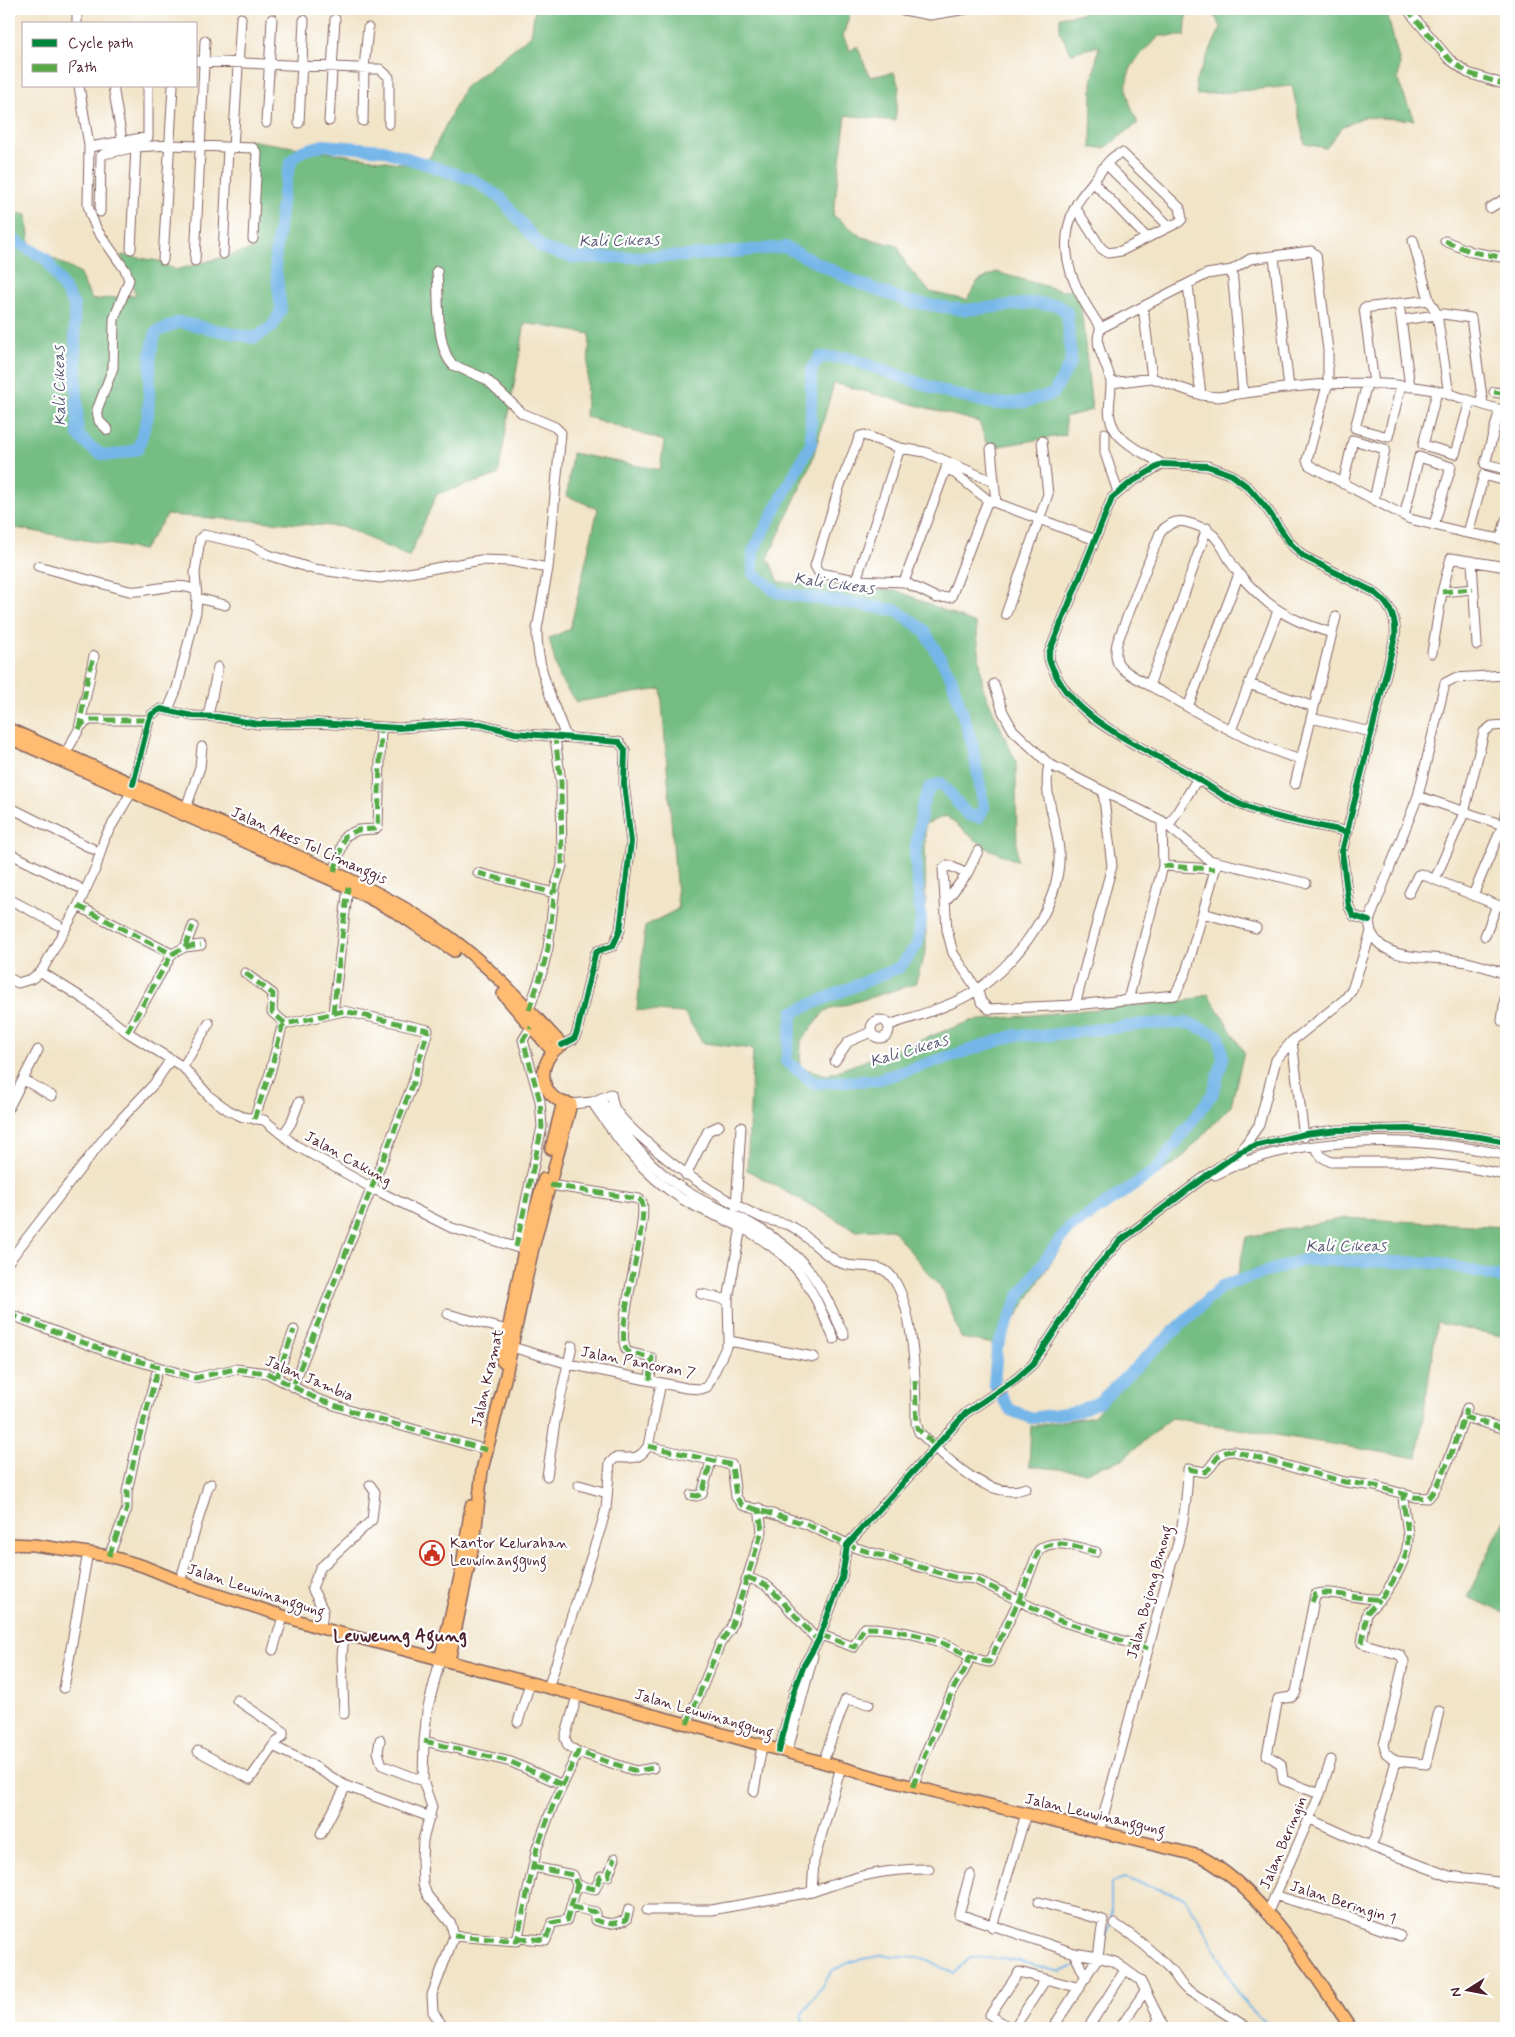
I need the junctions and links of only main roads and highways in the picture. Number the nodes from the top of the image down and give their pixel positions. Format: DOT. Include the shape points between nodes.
graph roads {
  1 [pos="9,729"];
  2 [pos="9,738"];
  3 [pos="132,788"];
  4 [pos="371,894"];
  5 [pos="557,1049"];
  6 [pos="567,1103"];
  7 [pos="524,1250"];
  8 [pos="484,1449"];
  9 [pos="9,1544"];
  10 [pos="442,1664"];
  11 [pos="1351,2028"];
  1 -- 3 [label="main road, Jalan Akes Tol Cimanggis"];
  2 -- 3 [label="main road, Jalan Akes Tol Cimanggis"];
  3 -- 4 [label="main road, Jalan Akes Tol Cimanggis" via="348,888"];
  3 -- 4 [label="main road, Jalan Akes Tol Cimanggis" via="334,872"];
  4 -- 5 [label="main road, Jalan Akes Tol Cimanggis" via="445,943 506,996 531,1027"];
  4 -- 5 [label="main road, Jalan Akes Tol Cimanggis" via="448,936 474,957 529,1010"];
  5 -- 6 [label="main road" via="545,1062 544,1077 549,1090"];
  6 -- 7 [label="main road, Jalan Kramat"];
  6 -- 7 [label="main road, Jalan Kramat" via="550,1185"];
  7 -- 8 [label="main road, Jalan Kramat"];
  7 -- 8 [label="main road, Jalan Kramat" via="512,1346"];
  8 -- 10 [label="main road, Jalan Kramat" via="475,1536"];
  9 -- 10 [label="main road, Jalan Leuwinanggung" via="109,1556 284,1617"];
  10 -- 11 [label="main road, Jalan Leuwinanggung" via="530,1683 913,1787 1200,1856 1232,1877 1267,1914 1302,1956"];
}
